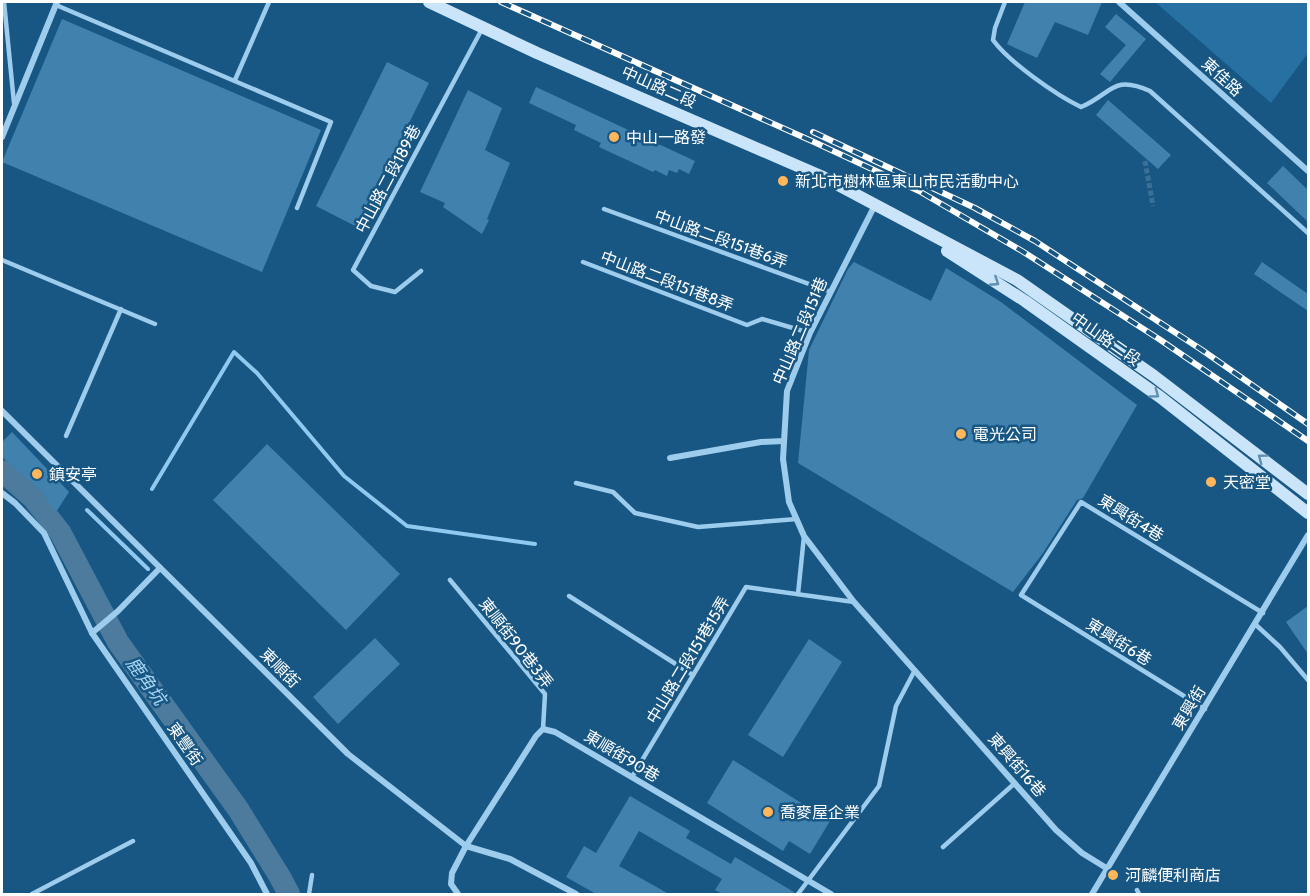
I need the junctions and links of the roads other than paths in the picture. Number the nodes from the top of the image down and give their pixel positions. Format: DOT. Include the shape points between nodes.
graph roads {
  1 [pos="4,2"];
  2 [pos="270,2"];
  3 [pos="429,2"];
  4 [pos="1005,2"];
  5 [pos="1119,2"];
  6 [pos="56,3"];
  7 [pos="483,27"];
  8 [pos="235,80"];
  9 [pos="15,106"];
  10 [pos="2,137"];
  11 [pos="1308,171"];
  12 [pos="876,204"];
  13 [pos="297,208"];
  14 [pos="604,209"];
  15 [pos="1308,233"];
  16 [pos="2,260"];
  17 [pos="583,262"];
  18 [pos="421,271"];
  19 [pos="831,292"];
  20 [pos="121,309"];
  21 [pos="155,324"];
  22 [pos="810,333"];
  23 [pos="2,411"];
  24 [pos="66,436"];
  25 [pos="784,441"];
  26 [pos="670,458"];
  27 [pos="576,483"];
  28 [pos="2,493"];
  29 [pos="1308,494"];
  30 [pos="1308,513"];
  31 [pos="796,519"];
  32 [pos="1308,535"];
  33 [pos="804,536"];
  34 [pos="160,568"];
  35 [pos="450,580"];
  36 [pos="798,594"];
  37 [pos="1021,595"];
  38 [pos="569,596"];
  39 [pos="854,602"];
  40 [pos="1263,614"];
  41 [pos="1256,625"];
  42 [pos="92,633"];
  43 [pos="915,670"];
  44 [pos="693,675"];
  45 [pos="1308,680"];
  46 [pos="1205,709"];
  47 [pos="543,729"];
  48 [pos="632,777"];
  49 [pos="1015,783"];
  50 [pos="133,842"];
  51 [pos="466,846"];
  52 [pos="943,848"];
  53 [pos="1108,869"];
  54 [pos="312,875"];
  55 [pos="807,880"];
  56 [pos="32,894"];
  57 [pos="267,894"];
  58 [pos="309,894"];
  59 [pos="458,894"];
  60 [pos="576,894"];
  61 [pos="798,894"];
  62 [pos="831,894"];
  63 [pos="1092,894"];
  1 -- 9 [label="lane"];
  2 -- 8 [label="lane"];
  3 -- 7 [label="main road, 中山路二段"];
  4 -- 15 [label="lane" via="993,40 1000,51 1081,107 1117,85 1134,84 1150,91"];
  5 -- 11 [label="street, 東佳路"];
  6 -- 8 [label="lane"];
  6 -- 9 [label="street"];
  7 -- 12 [label="main road, 中山路二段"];
  7 -- 18 [label="lane, 中山路二段189巷" via="352,270 371,286 395,292"];
  8 -- 13 [label="lane" via="331,123"];
  9 -- 10 [label="street"];
  12 -- 19 [label="street, 中山路二段151巷"];
  29 -- 12 [label="main road, 中山路二段, one-way" via="1154,376 1017,280"];
  12 -- 30 [label="main road, 中山路二段, one-way" via="1025,301 1150,390"];
  14 -- 19 [label="lane, 中山路二段151巷6弄"];
  16 -- 20 [label="lane"];
  17 -- 22 [label="lane, 中山路二段151巷8弄" via="747,325 762,319"];
  19 -- 22 [label="street, 中山路二段151巷"];
  20 -- 21 [label="lane"];
  20 -- 24 [label="lane"];
  22 -- 25 [label="street, 中山路二段151巷" via="787,392"];
  23 -- 34 [label="street, 東順街"];
  25 -- 26 [label="street"];
  25 -- 31 [label="street, 中山路二段151巷" via="789,502"];
  27 -- 31 [label="lane" via="613,492 635,513 699,526"];
  28 -- 42 [label="street, 東豐街" via="44,533"];
  31 -- 33 [label="street, 中山路二段151巷"];
  32 -- 40 [label="street, 東興街"];
  33 -- 36 [label="lane"];
  33 -- 39 [label="street, 中山路二段151巷"];
  34 -- 42 [label="street"];
  34 -- 51 [label="street, 東順街" via="348,754"];
  35 -- 47 [label="lane, 東順街90巷3弄" via="545,694"];
  36 -- 39 [label="lane, 中山路二段151巷15弄"];
  36 -- 44 [label="lane, 中山路二段151巷15弄" via="746,586"];
  37 -- 40 [label="lane, 東興街4巷" via="1081,502"];
  37 -- 46 [label="lane, 東興街6巷"];
  38 -- 44 [label="lane"];
  39 -- 43 [label="street, 東興街16巷"];
  40 -- 41 [label="street, 東興街"];
  41 -- 45 [label="lane"];
  41 -- 46 [label="street, 東興街"];
  42 -- 57 [label="street, 東豐街" via="251,863"];
  43 -- 49 [label="street, 東興街16巷"];
  43 -- 55 [label="lane" via="896,706 879,786"];
  44 -- 48 [label="lane, 中山路二段151巷15弄"];
  46 -- 53 [label="street, 東興街"];
  47 -- 48 [label="street, 東順街90巷" via="555,732"];
  47 -- 51 [label="street"];
  48 -- 55 [label="street, 東順街90巷"];
  49 -- 52 [label="lane"];
  49 -- 53 [label="street, 東興街16巷" via="1056,830"];
  50 -- 56 [label="lane"];
  51 -- 59 [label="street" via="452,873 451,884"];
  51 -- 60 [label="street, 東順街" via="510,859"];
  53 -- 63 [label="street, 東興街"];
  54 -- 58 [label="lane"];
  55 -- 61 [label="lane"];
  55 -- 62 [label="street"];
}
